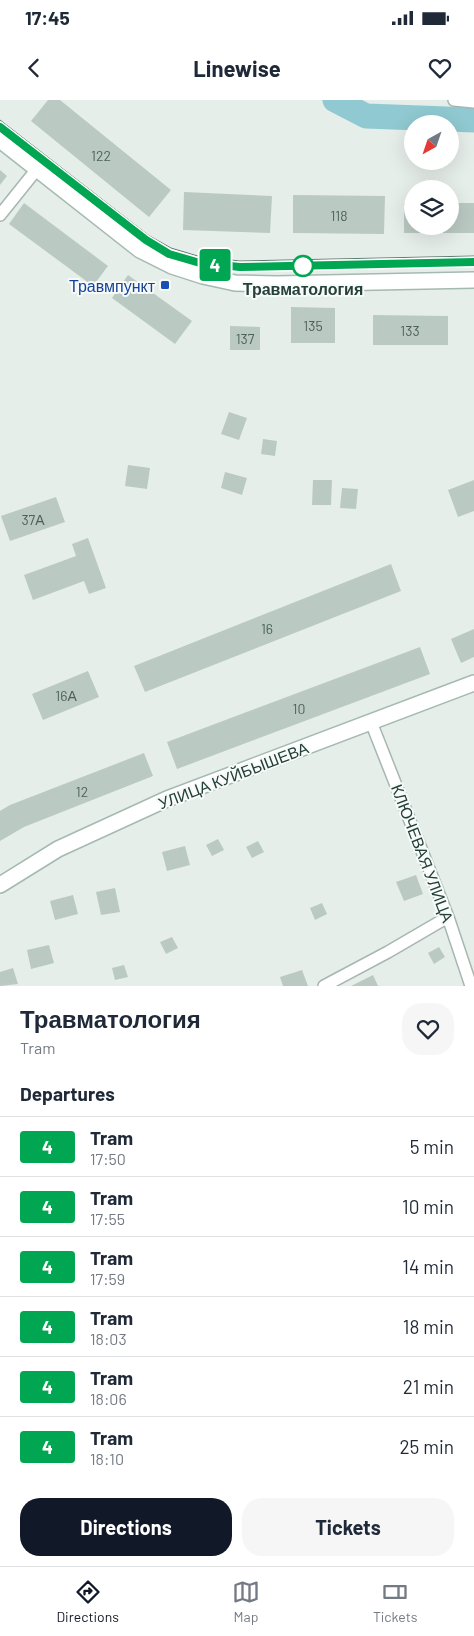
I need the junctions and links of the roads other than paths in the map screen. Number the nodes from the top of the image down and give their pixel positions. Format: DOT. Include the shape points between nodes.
graph roads {
  1 [pos="454,100"];
  2 [pos="474,102"];
  3 [pos="0,140"];
  4 [pos="37,169"];
  5 [pos="0,215"];
  6 [pos="474,280"];
  7 [pos="474,683"];
  8 [pos="371,722"];
  9 [pos="0,885"];
  10 [pos="448,917"];
  11 [pos="324,986"];
  12 [pos="471,986"];
  1 -- 2 [label="street"];
  3 -- 4 [label="main road"];
  4 -- 5 [label="street"];
  4 -- 6 [label="main road" via="140,250 172,266 203,276 236,283 277,284"];
  7 -- 8 [label="main road, УЛИЦА КУЙБЫШЕВА"];
  8 -- 9 [label="main road, УЛИЦА КУЙБЫШЕВА" via="167,799 58,849"];
  8 -- 10 [label="street, КЛЮЧЕВАЯ УЛИЦА"];
  10 -- 11 [label="street"];
  10 -- 12 [label="street, КЛЮЧЕВАЯ УЛИЦА"];
}
